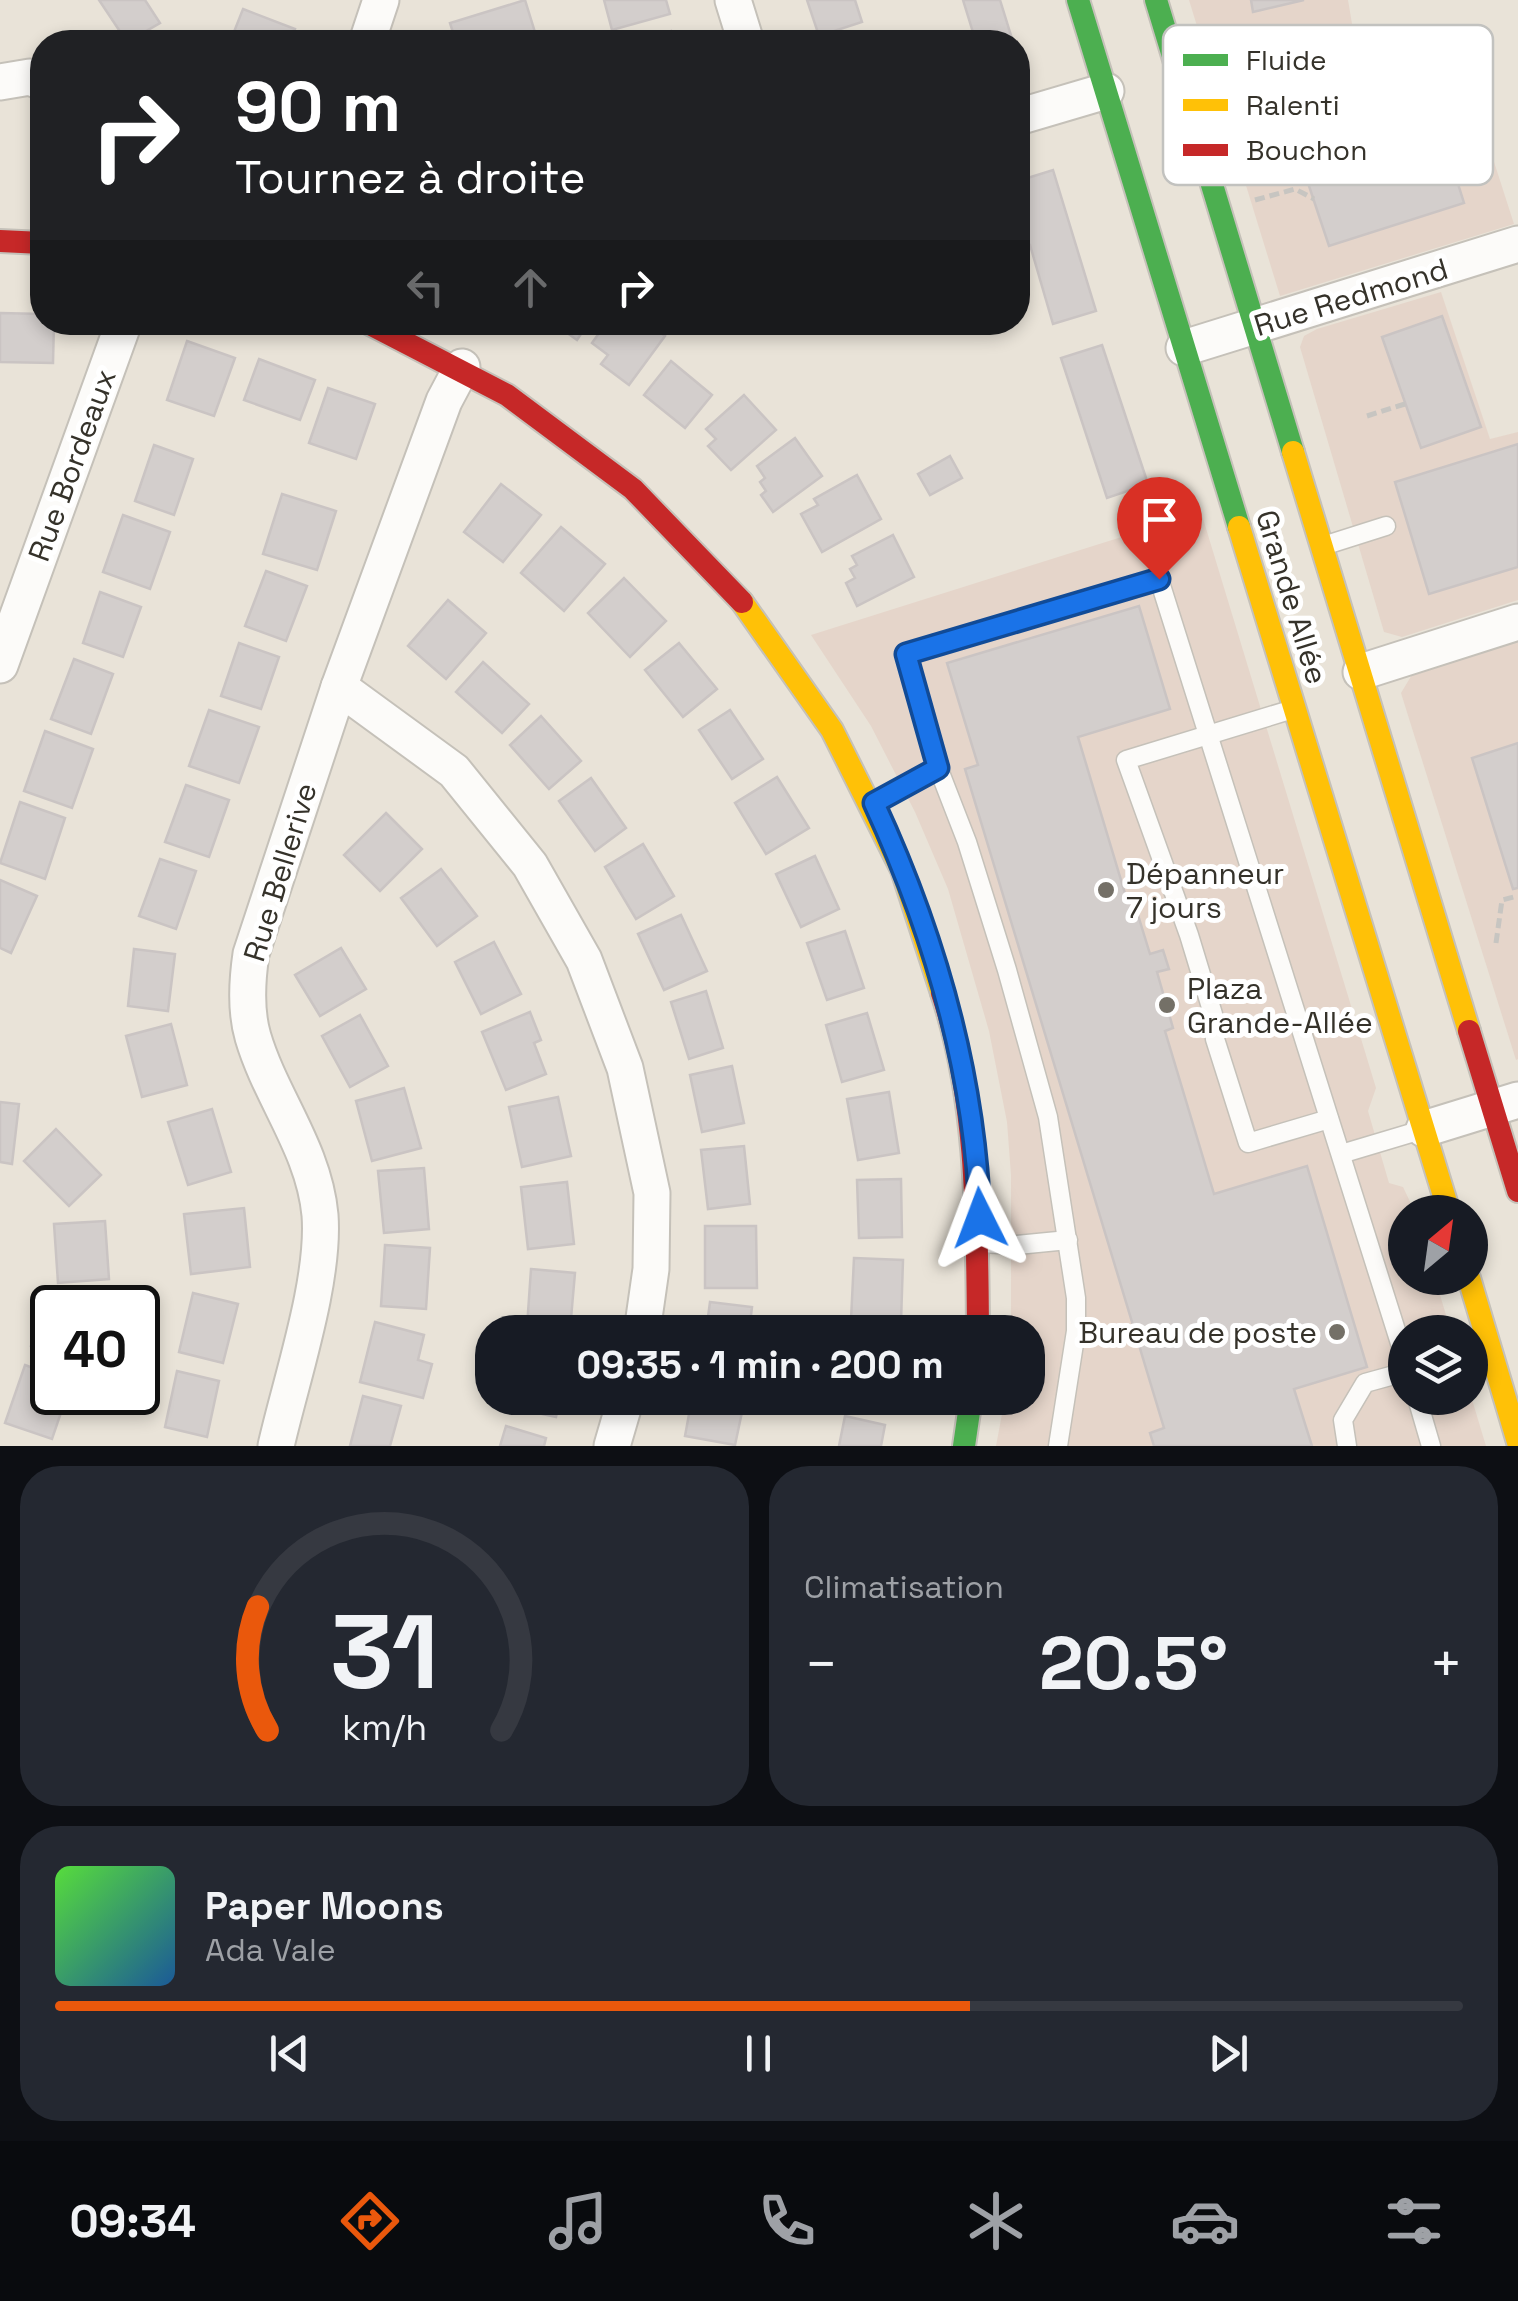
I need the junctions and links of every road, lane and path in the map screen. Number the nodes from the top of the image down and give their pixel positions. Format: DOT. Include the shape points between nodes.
graph roads {
  1 [pos="381,0"];
  2 [pos="733,0"];
  3 [pos="1078,0"];
  4 [pos="1156,0"];
  5 [pos="1164,25"];
  6 [pos="371,30"];
  7 [pos="742,30"];
  8 [pos="30,77"];
  9 [pos="0,82"];
  10 [pos="1106,92"];
  11 [pos="1030,114"];
  12 [pos="1212,185"];
  13 [pos="1314,199"];
  14 [pos="1248,202"];
  15 [pos="0,241"];
  16 [pos="30,242"];
  17 [pos="1518,244"];
  18 [pos="1255,328"];
  19 [pos="118,335"];
  20 [pos="394,335"];
  21 [pos="1184,348"];
  22 [pos="462,367"];
  23 [pos="1405,404"];
  24 [pos="1367,416"];
  25 [pos="1386,526"];
  26 [pos="1322,546"];
  27 [pos="15,576"];
  28 [pos="1518,622"];
  29 [pos="0,665"];
  30 [pos="1361,672"];
  31 [pos="339,687"];
  32 [pos="1295,708"];
  33 [pos="1206,736"];
  34 [pos="938,768"];
  35 [pos="874,803"];
  36 [pos="1518,896"];
  37 [pos="1496,943"];
  38 [pos="1506,1104"];
  39 [pos="1329,1119"];
  40 [pos="1424,1129"];
  41 [pos="1340,1154"];
  42 [pos="1518,1191"];
  43 [pos="1444,1195"];
  44 [pos="1068,1240"];
  45 [pos="981,1243"];
  46 [pos="1474,1295"];
  47 [pos="644,1315"];
  48 [pos="979,1315"];
  49 [pos="1391,1315"];
  50 [pos="1388,1377"];
  51 [pos="621,1415"];
  52 [pos="969,1415"];
  53 [pos="1421,1415"];
  54 [pos="1518,1442"];
  55 [pos="276,1446"];
  56 [pos="612,1446"];
  57 [pos="964,1446"];
  58 [pos="1058,1446"];
  59 [pos="1347,1446"];
  60 [pos="1431,1446"];
  1 -- 6 [label="street"];
  2 -- 7 [label="street"];
  3 -- 10 [label="main road, Grande Allée"];
  4 -- 5 [label="main road, Grande Allée"];
  8 -- 9 [label="street"];
  10 -- 11 [label="street"];
  10 -- 21 [label="main road, Grande Allée"];
  12 -- 18 [label="main road, Grande Allée"];
  13 -- 14 [label="path" via="1296,189"];
  15 -- 16 [label="main road"];
  17 -- 18 [label="street, Rue Redmond"];
  18 -- 21 [label="street, Rue Redmond"];
  18 -- 26 [label="main road, Grande Allée"];
  19 -- 27 [label="street, Rue Bordeaux"];
  20 -- 22 [label="main road"];
  21 -- 32 [label="main road, Grande Allée"];
  22 -- 31 [label="street, Rue Bellerive"];
  22 -- 35 [label="main road" via="610,470 707,562 788,662"];
  23 -- 24 [label="path"];
  25 -- 26 [label="lane"];
  26 -- 30 [label="main road, Grande Allée"];
  27 -- 29 [label="street, Rue Bordeaux"];
  28 -- 30 [label="street"];
  30 -- 38 [label="main road, Grande Allée"];
  31 -- 47 [label="street" via="454,771 530,864 584,960 625,1068 652,1193"];
  31 -- 55 [label="street, Rue Bellerive" via="247,986 253,1036 310,1164 320,1214 319,1262"];
  32 -- 33 [label="lane"];
  32 -- 40 [label="main road, Grande Allée"];
  33 -- 34 [label="lane" via="1159,579 906,654"];
  33 -- 39 [label="lane"];
  33 -- 39 [label="lane" via="1126,760 1172,882 1248,1144"];
  34 -- 35 [label="lane"];
  34 -- 44 [label="lane" via="1032,1057"];
  35 -- 45 [label="main road" via="921,917 954,1027 975,1148"];
  36 -- 37 [label="path" via="1502,900"];
  38 -- 40 [label="street"];
  38 -- 42 [label="main road, Grande Allée"];
  39 -- 41 [label="lane"];
  40 -- 41 [label="lane"];
  40 -- 43 [label="main road, Grande Allée"];
  41 -- 49 [label="lane"];
  44 -- 45 [label="lane"];
  44 -- 58 [label="lane" via="1076,1332"];
  45 -- 48 [label="main road"];
  46 -- 54 [label="main road"];
  50 -- 59 [label="lane" via="1366,1384 1343,1420"];
  51 -- 56 [label="street"];
  52 -- 57 [label="main road"];
  53 -- 60 [label="lane"];
}
